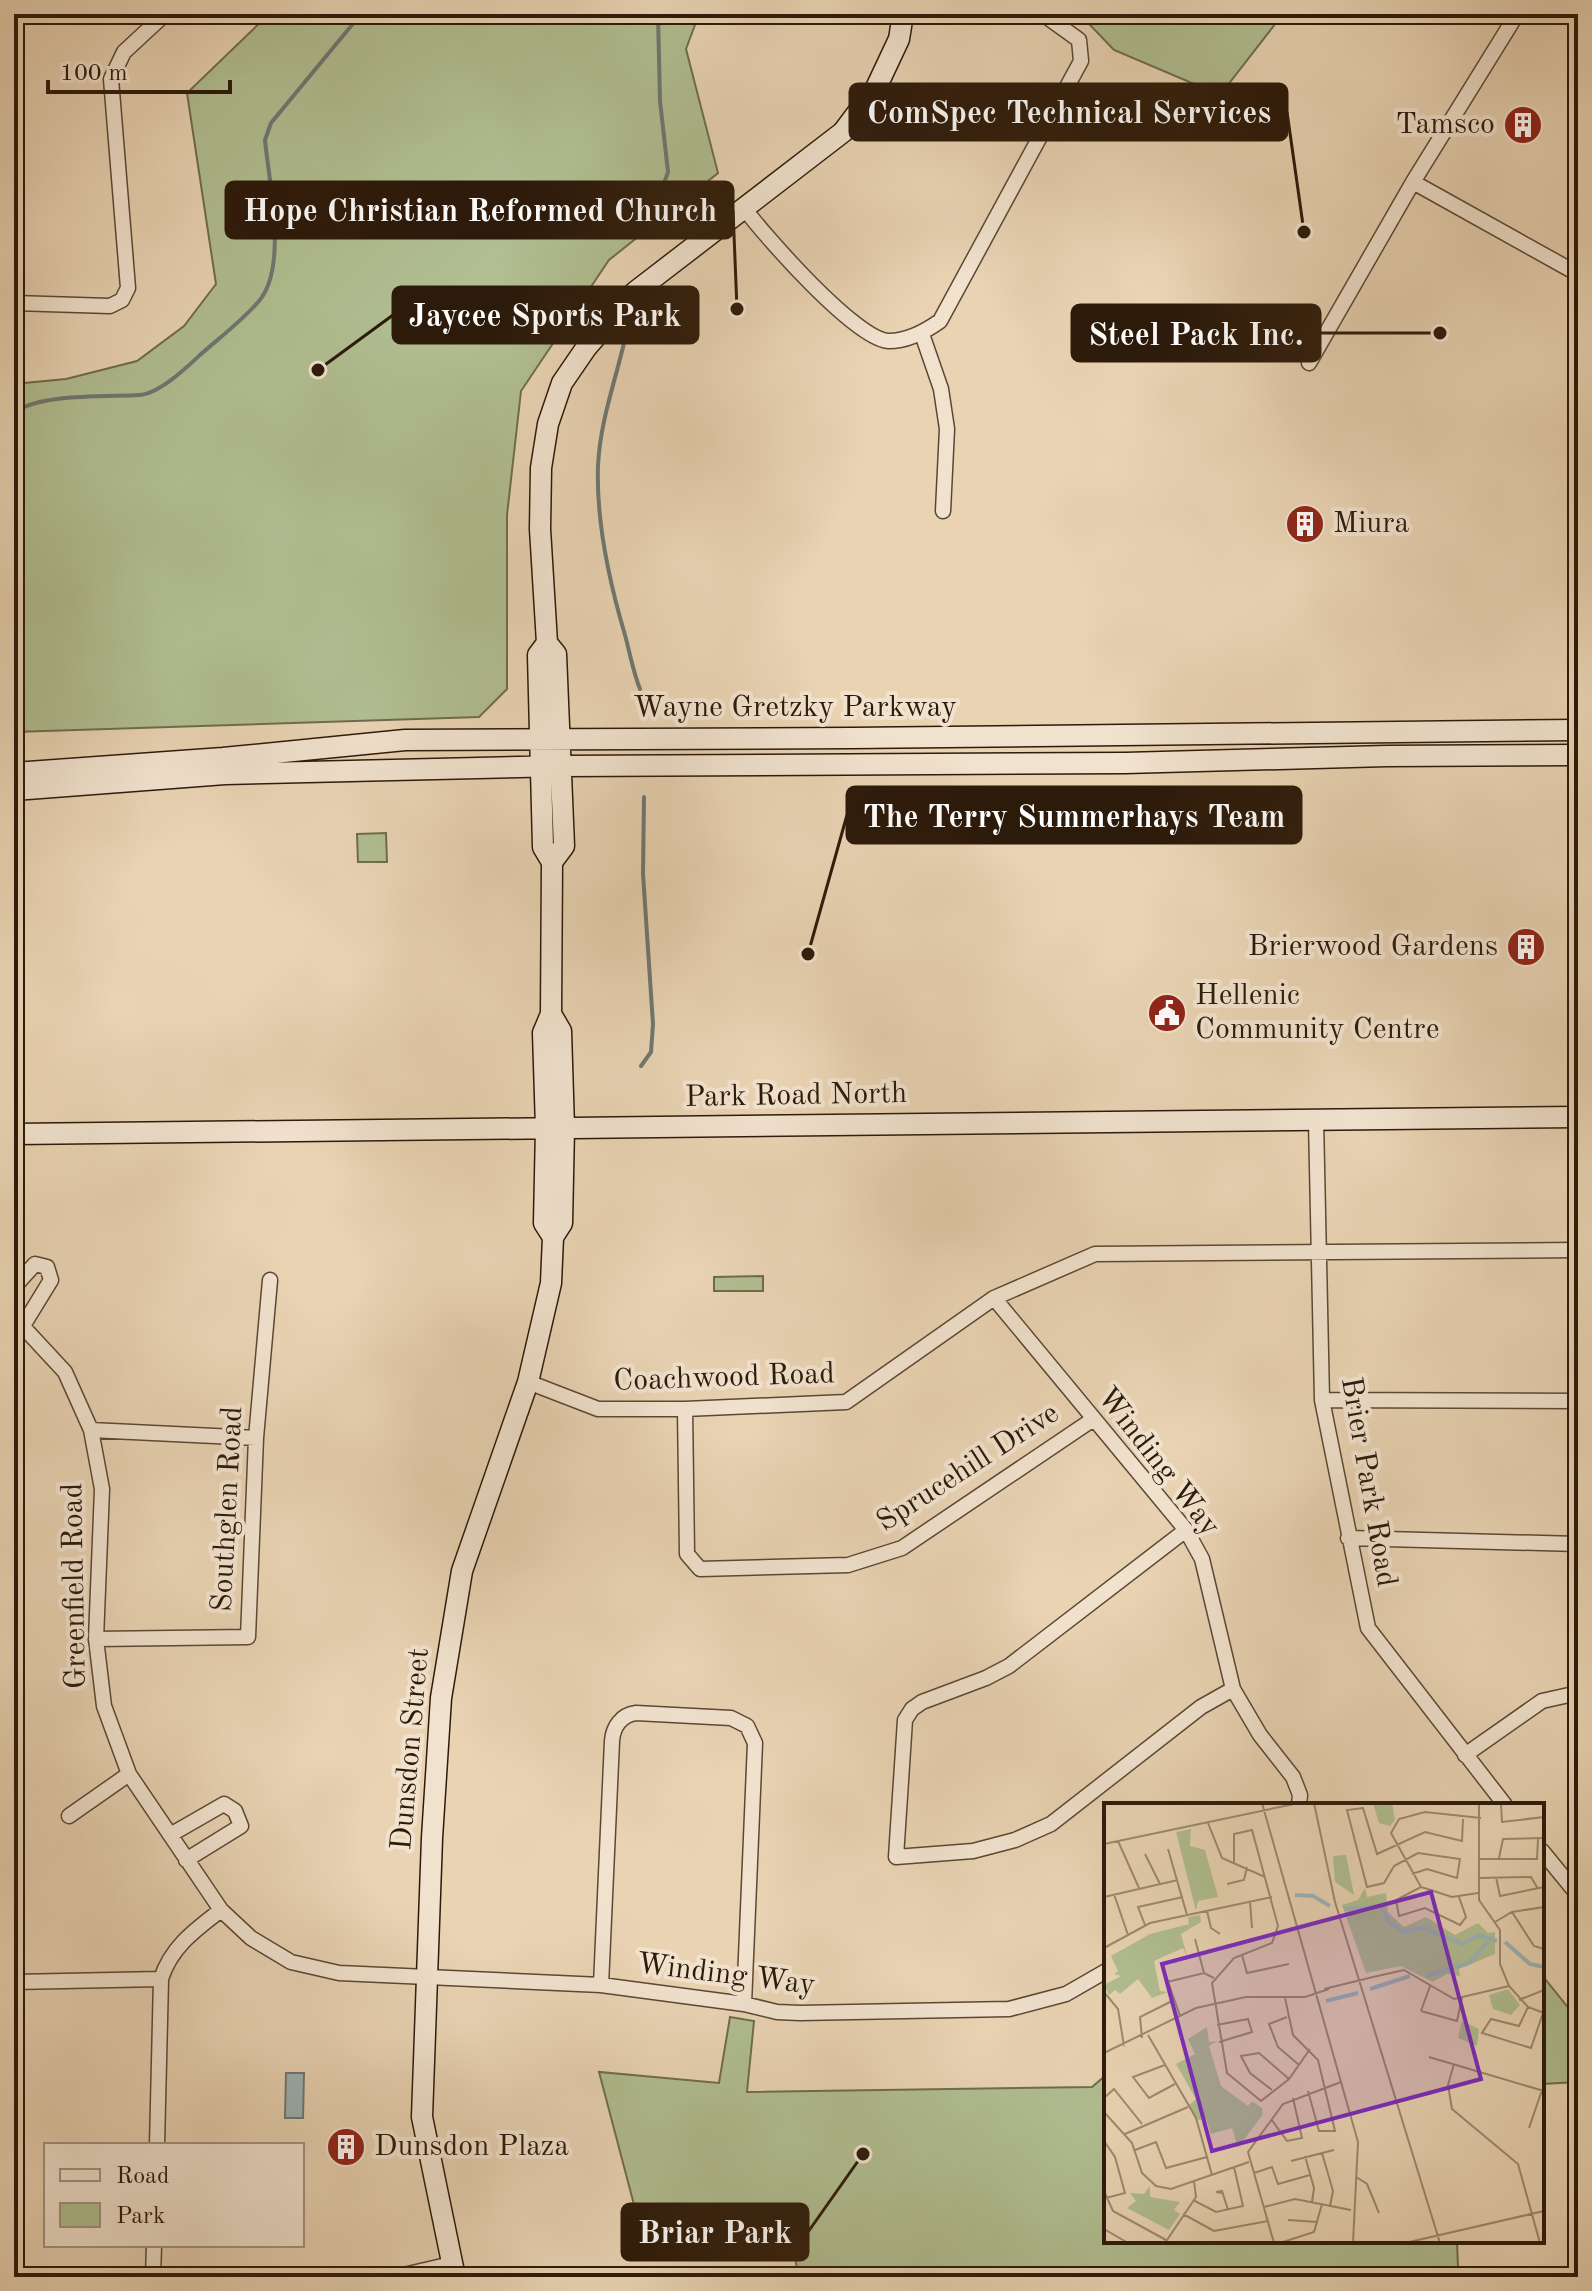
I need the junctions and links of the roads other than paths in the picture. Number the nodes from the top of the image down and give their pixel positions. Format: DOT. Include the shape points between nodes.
graph roads {
  1 [pos="165,14"];
  2 [pos="903,14"];
  3 [pos="1043,14"];
  4 [pos="1517,14"];
  5 [pos="1413,182"];
  6 [pos="744,208"];
  7 [pos="1578,274"];
  8 [pos="14,303"];
  9 [pos="922,334"];
  10 [pos="1309,363"];
  11 [pos="943,511"];
  12 [pos="1578,730"];
  13 [pos="550,740"];
  14 [pos="1578,755"];
  15 [pos="562,766"];
  16 [pos="540,768"];
  17 [pos="14,773"];
  18 [pos="14,790"];
  19 [pos="552,862"];
  20 [pos="1578,1117"];
  21 [pos="1316,1120"];
  22 [pos="555,1128"];
  23 [pos="14,1134"];
  24 [pos="1318,1250"];
  25 [pos="1578,1250"];
  26 [pos="270,1280"];
  27 [pos="14,1287"];
  28 [pos="994,1298"];
  29 [pos="19,1320"];
  30 [pos="528,1382"];
  31 [pos="1322,1400"];
  32 [pos="1578,1401"];
  33 [pos="685,1409"];
  34 [pos="1092,1420"];
  35 [pos="91,1430"];
  36 [pos="256,1438"];
  37 [pos="1186,1530"];
  38 [pos="1348,1538"];
  39 [pos="1578,1544"];
  40 [pos="96,1639"];
  41 [pos="1233,1689"];
  42 [pos="1578,1693"];
  43 [pos="1465,1755"];
  44 [pos="129,1774"];
  45 [pos="1299,1803"];
  46 [pos="1503,1803"];
  47 [pos="69,1816"];
  48 [pos="170,1835"];
  49 [pos="1544,1853"];
  50 [pos="186,1860"];
  51 [pos="1578,1895"];
  52 [pos="221,1910"];
  53 [pos="1104,1972"];
  54 [pos="427,1978"];
  55 [pos="161,1979"];
  56 [pos="14,1982"];
  57 [pos="601,1985"];
  58 [pos="744,2004"];
  59 [pos="157,2143"];
  60 [pos="154,2247"];
  61 [pos="453,2270"];
  62 [pos="153,2277"];
  63 [pos="395,2277"];
  1 -- 8 [label="street" via="124,52 111,79 128,288 122,300 110,306"];
  2 -- 6 [label="main road, Dunsdon Street" via="899,39 876,88 843,132"];
  3 -- 9 [label="street" via="1079,40 1081,61 940,321"];
  4 -- 5 [label="street"];
  5 -- 7 [label="street"];
  5 -- 10 [label="street"];
  6 -- 9 [label="street" via="856,327 887,341"];
  6 -- 13 [label="main road, Dunsdon Street" via="635,292 562,383 541,468 547,643 556,654"];
  9 -- 11 [label="street" via="941,389 947,429"];
  12 -- 13 [label="main road, Wayne Gretzky Parkway"];
  13 -- 15 [label="main road, Dunsdon Street"];
  13 -- 16 [label="main road, Dunsdon Street"];
  13 -- 17 [label="main road, Wayne Gretzky Parkway" via="405,740"];
  14 -- 15 [label="main road, Wayne Gretzky Parkway"];
  15 -- 16 [label="main road, Wayne Gretzky Parkway"];
  15 -- 19 [label="main road, Dunsdon Street" via="564,846"];
  16 -- 18 [label="main road, Wayne Gretzky Parkway" via="225,774"];
  16 -- 19 [label="main road, Dunsdon Street" via="543,847"];
  19 -- 22 [label="main road, Dunsdon Street" via="551,1014 543,1033"];
  20 -- 21 [label="main road, Park Road North"];
  21 -- 22 [label="main road, Park Road North"];
  21 -- 24 [label="street, Brier Park Road"];
  22 -- 23 [label="main road, Park Road North"];
  22 -- 30 [label="main road, Dunsdon Street" via="544,1223 553,1237 551,1283"];
  24 -- 25 [label="street, Coachwood Road"];
  24 -- 28 [label="street, Coachwood Road" via="1095,1254"];
  24 -- 31 [label="street, Brier Park Road"];
  26 -- 36 [label="street, Southglen Road"];
  27 -- 29 [label="street" via="35,1264 47,1267 51,1280"];
  28 -- 33 [label="street, Coachwood Road" via="846,1402"];
  28 -- 34 [label="street, Winding Way"];
  29 -- 35 [label="street, Greenfield Road" via="65,1372"];
  30 -- 33 [label="street, Coachwood Road" via="598,1409"];
  30 -- 54 [label="main road, Dunsdon Street" via="462,1571 441,1698"];
  31 -- 32 [label="street"];
  31 -- 38 [label="street, Brier Park Road"];
  33 -- 34 [label="street, Sprucehill Drive" via="687,1554 700,1569 848,1565 902,1548"];
  34 -- 37 [label="street, Winding Way"];
  35 -- 36 [label="street"];
  35 -- 40 [label="street, Greenfield Road" via="102,1489"];
  36 -- 40 [label="street, Southglen Road" via="248,1637"];
  37 -- 41 [label="street, Winding Way" via="1202,1559"];
  37 -- 41 [label="street" via="1009,1666 912,1709 905,1720 896,1857 973,1851 1051,1824 1201,1707"];
  38 -- 39 [label="street"];
  38 -- 43 [label="street, Brier Park Road" via="1368,1628"];
  40 -- 44 [label="street, Greenfield Road" via="104,1706"];
  41 -- 45 [label="street, Winding Way" via="1293,1777"];
  42 -- 43 [label="street" via="1542,1701"];
  43 -- 46 [label="street, Brier Park Road"];
  44 -- 47 [label="street"];
  44 -- 48 [label="street, Greenfield Road"];
  48 -- 50 [label="street, Greenfield Road"];
  48 -- 50 [label="street" via="224,1804 235,1811 241,1826"];
  49 -- 51 [label="street"];
  50 -- 52 [label="street, Greenfield Road"];
  52 -- 54 [label="street, Greenfield Road" via="251,1938 291,1962 339,1973"];
  52 -- 55 [label="street" via="181,1943"];
  53 -- 58 [label="street, Winding Way" via="1066,1994 1009,2009 800,2013"];
  54 -- 57 [label="street, Winding Way"];
  54 -- 61 [label="main road, Dunsdon Street" via="422,2117"];
  55 -- 56 [label="street"];
  55 -- 59 [label="street"];
  57 -- 58 [label="street, Winding Way"];
  57 -- 58 [label="street" via="615,1727 636,1713 731,1718 747,1726 755,1743"];
  60 -- 62 [label="street"];
  61 -- 63 [label="street"];
}
